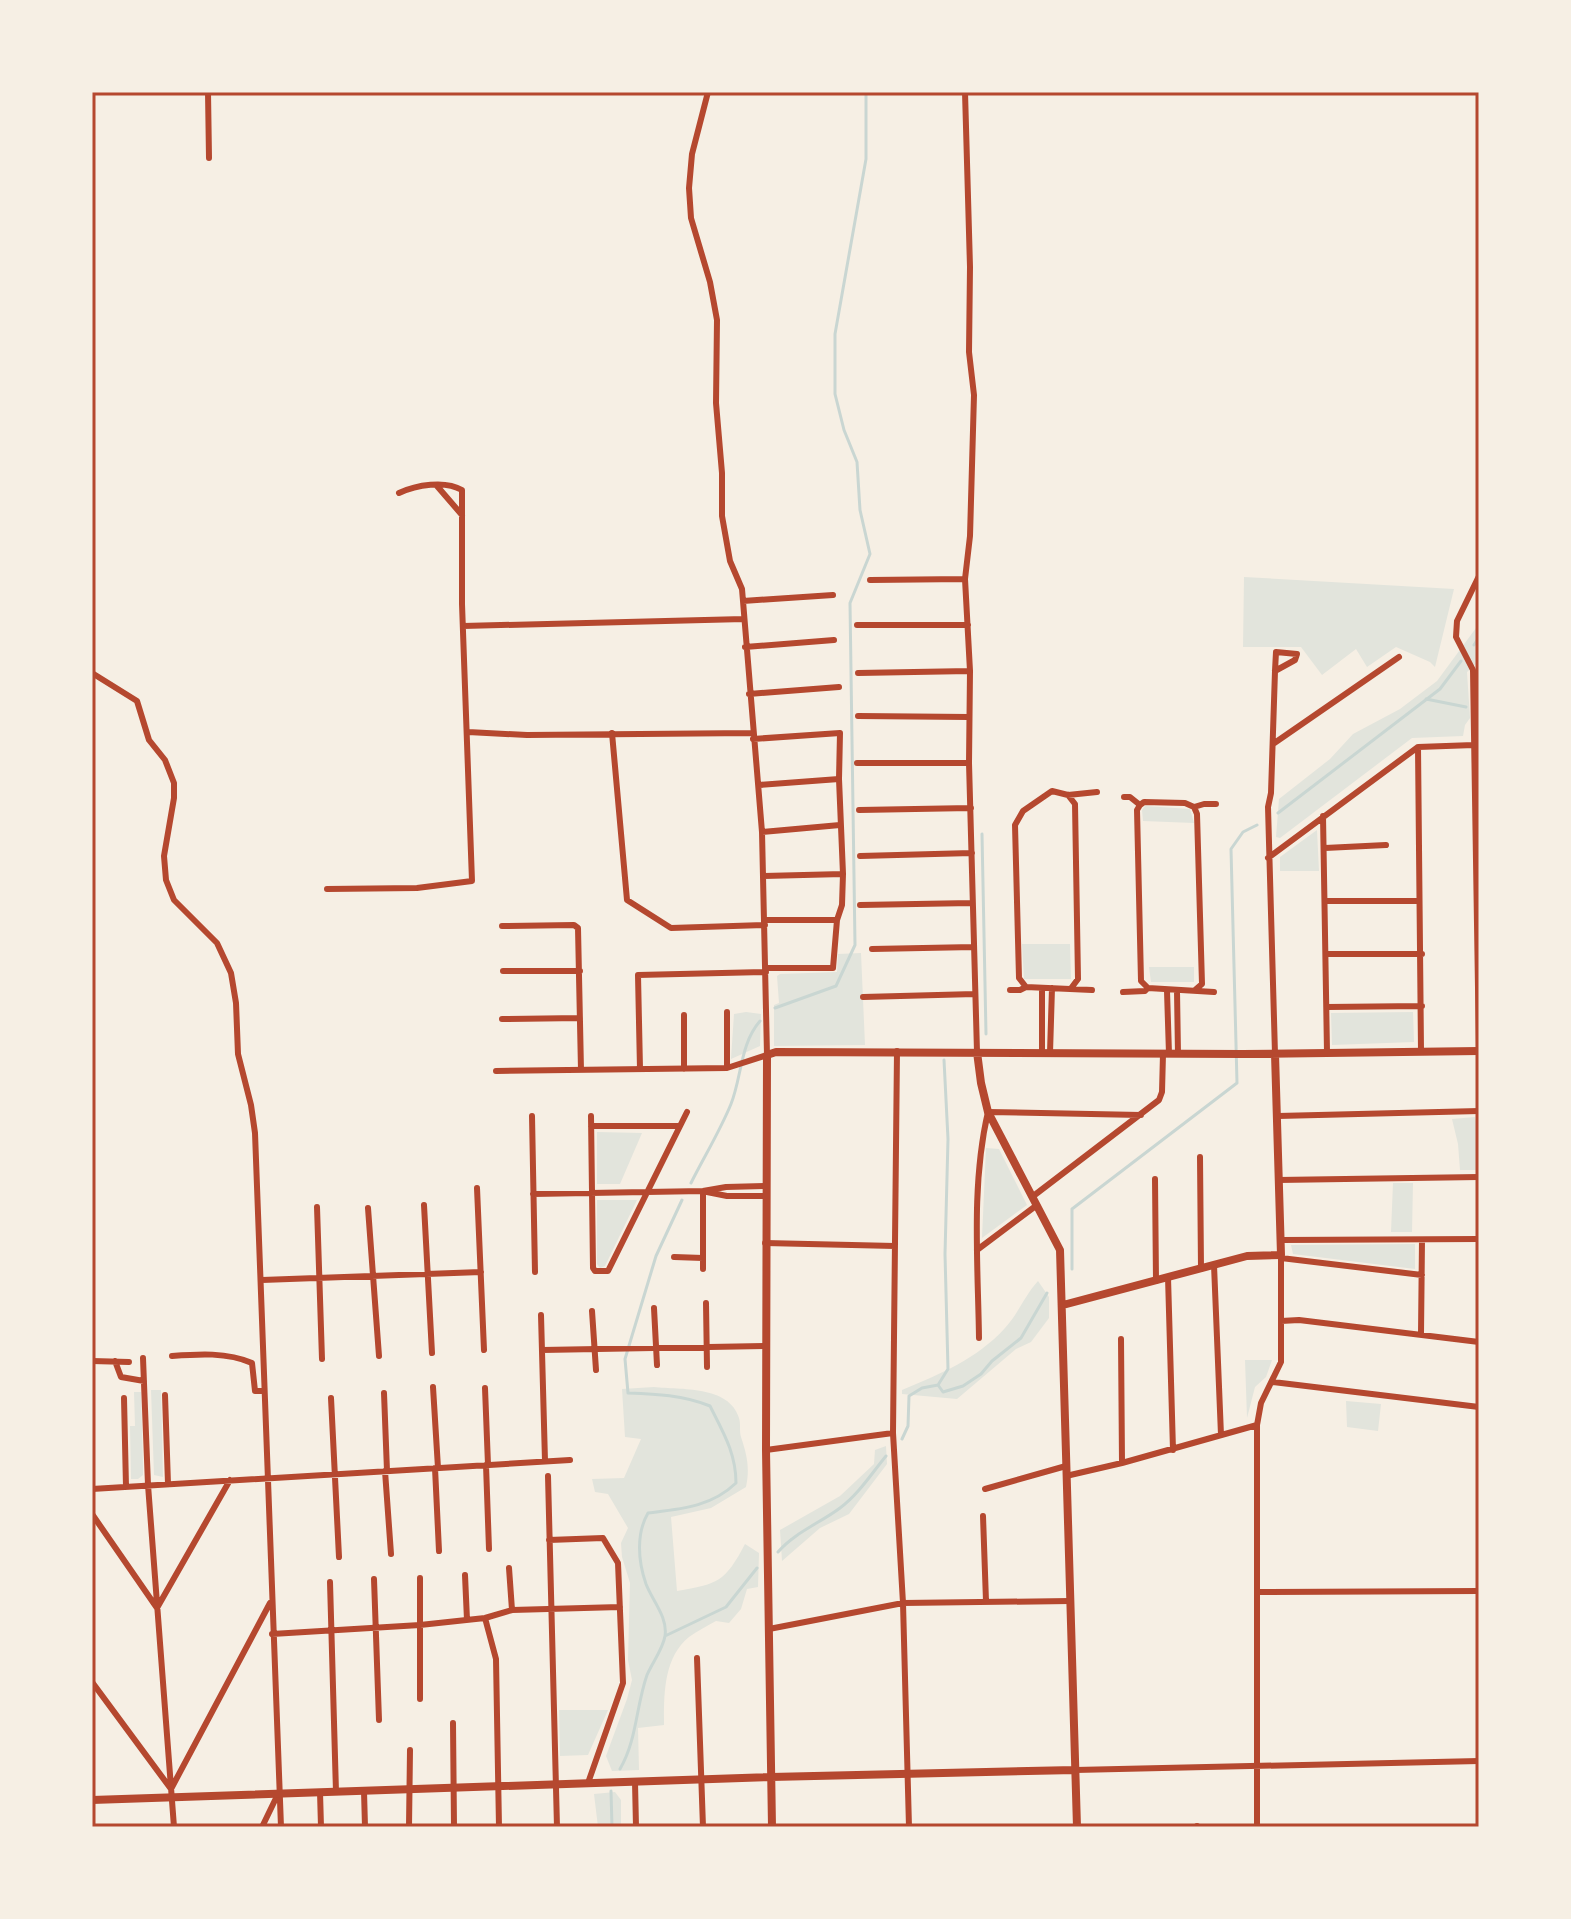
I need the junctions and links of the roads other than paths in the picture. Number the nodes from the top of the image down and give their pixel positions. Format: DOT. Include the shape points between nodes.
graph roads {
  1 [pos="208,92"];
  2 [pos="708,92"];
  3 [pos="965,93"];
  4 [pos="209,158"];
  5 [pos="437,486"];
  6 [pos="399,493"];
  7 [pos="462,515"];
  8 [pos="1479,576"];
  9 [pos="965,579"];
  10 [pos="870,580"];
  11 [pos="833,595"];
  12 [pos="743,601"];
  13 [pos="744,619"];
  14 [pos="857,625"];
  15 [pos="968,625"];
  16 [pos="463,626"];
  17 [pos="834,640"];
  18 [pos="745,647"];
  19 [pos="1399,657"];
  20 [pos="970,671"];
  21 [pos="1275,671"];
  22 [pos="92,673"];
  23 [pos="858,673"];
  24 [pos="839,687"];
  25 [pos="749,694"];
  26 [pos="858,716"];
  27 [pos="969,717"];
  28 [pos="468,732"];
  29 [pos="612,733"];
  30 [pos="753,736"];
  31 [pos="1273,744"];
  32 [pos="1474,745"];
  33 [pos="1418,747"];
  34 [pos="857,763"];
  35 [pos="969,763"];
  36 [pos="839,779"];
  37 [pos="759,785"];
  38 [pos="1476,787"];
  39 [pos="1097,792"];
  40 [pos="1068,795"];
  41 [pos="1124,797"];
  42 [pos="1216,804"];
  43 [pos="1140,805"];
  44 [pos="1194,807"];
  45 [pos="971,808"];
  46 [pos="859,810"];
  47 [pos="1323,816"];
  48 [pos="840,825"];
  49 [pos="762,832"];
  50 [pos="1386,845"];
  51 [pos="1325,848"];
  52 [pos="1477,849"];
  53 [pos="972,853"];
  54 [pos="860,856"];
  55 [pos="1268,858"];
  56 [pos="843,874"];
  57 [pos="764,876"];
  58 [pos="327,889"];
  59 [pos="1325,901"];
  60 [pos="1419,901"];
  61 [pos="972,903"];
  62 [pos="860,905"];
  63 [pos="1477,911"];
  64 [pos="837,920"];
  65 [pos="764,923"];
  66 [pos="502,926"];
  67 [pos="974,947"];
  68 [pos="872,949"];
  69 [pos="1326,954"];
  70 [pos="1422,954"];
  71 [pos="766,970"];
  72 [pos="503,971"];
  73 [pos="580,971"];
  74 [pos="1478,985"];
  75 [pos="1026,987"];
  76 [pos="1072,987"];
  77 [pos="1042,988"];
  78 [pos="1052,988"];
  79 [pos="1148,988"];
  80 [pos="1010,990"];
  81 [pos="1092,990"];
  82 [pos="1195,990"];
  83 [pos="1167,991"];
  84 [pos="1177,991"];
  85 [pos="1123,992"];
  86 [pos="1214,992"];
  87 [pos="975,994"];
  88 [pos="863,997"];
  89 [pos="1422,1006"];
  90 [pos="1327,1007"];
  91 [pos="727,1012"];
  92 [pos="684,1015"];
  93 [pos="580,1018"];
  94 [pos="502,1019"];
  95 [pos="1421,1050"];
  96 [pos="897,1051"];
  97 [pos="1479,1051"];
  98 [pos="977,1052"];
  99 [pos="1327,1052"];
  100 [pos="1046,1053"];
  101 [pos="1170,1054"];
  102 [pos="1275,1054"];
  103 [pos="767,1055"];
  104 [pos="727,1068"];
  105 [pos="640,1069"];
  106 [pos="684,1069"];
  107 [pos="581,1070"];
  108 [pos="496,1071"];
  109 [pos="1479,1111"];
  110 [pos="687,1112"];
  111 [pos="988,1112"];
  112 [pos="1141,1115"];
  113 [pos="532,1116"];
  114 [pos="591,1116"];
  115 [pos="1278,1116"];
  116 [pos="591,1126"];
  117 [pos="679,1126"];
  118 [pos="1200,1157"];
  119 [pos="1479,1177"];
  120 [pos="1155,1179"];
  121 [pos="1278,1180"];
  122 [pos="477,1188"];
  123 [pos="703,1191"];
  124 [pos="765,1191"];
  125 [pos="647,1192"];
  126 [pos="591,1193"];
  127 [pos="533,1194"];
  128 [pos="1034,1201"];
  129 [pos="424,1205"];
  130 [pos="317,1207"];
  131 [pos="368,1208"];
  132 [pos="1479,1239"];
  133 [pos="1281,1240"];
  134 [pos="1422,1240"];
  135 [pos="765,1243"];
  136 [pos="895,1246"];
  137 [pos="977,1250"];
  138 [pos="1281,1256"];
  139 [pos="674,1257"];
  140 [pos="703,1258"];
  141 [pos="1214,1265"];
  142 [pos="703,1269"];
  143 [pos="1201,1269"];
  144 [pos="481,1272"];
  145 [pos="535,1272"];
  146 [pos="428,1274"];
  147 [pos="374,1275"];
  148 [pos="1422,1275"];
  149 [pos="320,1277"];
  150 [pos="1168,1277"];
  151 [pos="262,1280"];
  152 [pos="1156,1281"];
  153 [pos="706,1303"];
  154 [pos="1063,1305"];
  155 [pos="654,1308"];
  156 [pos="592,1311"];
  157 [pos="541,1315"];
  158 [pos="1281,1321"];
  159 [pos="1421,1334"];
  160 [pos="979,1338"];
  161 [pos="1121,1339"];
  162 [pos="1479,1342"];
  163 [pos="766,1346"];
  164 [pos="656,1347"];
  165 [pos="706,1347"];
  166 [pos="595,1349"];
  167 [pos="484,1350"];
  168 [pos="542,1350"];
  169 [pos="432,1353"];
  170 [pos="172,1356"];
  171 [pos="379,1356"];
  172 [pos="143,1358"];
  173 [pos="322,1359"];
  174 [pos="92,1361"];
  175 [pos="115,1361"];
  176 [pos="129,1362"];
  177 [pos="657,1365"];
  178 [pos="707,1367"];
  179 [pos="596,1370"];
  180 [pos="144,1381"];
  181 [pos="1273,1382"];
  182 [pos="433,1387"];
  183 [pos="485,1388"];
  184 [pos="264,1391"];
  185 [pos="384,1393"];
  186 [pos="165,1395"];
  187 [pos="124,1398"];
  188 [pos="331,1398"];
  189 [pos="1479,1407"];
  190 [pos="1257,1425"];
  191 [pos="893,1433"];
  192 [pos="1221,1435"];
  193 [pos="766,1450"];
  194 [pos="1173,1450"];
  195 [pos="570,1460"];
  196 [pos="545,1461"];
  197 [pos="1122,1463"];
  198 [pos="487,1465"];
  199 [pos="437,1468"];
  200 [pos="386,1471"];
  201 [pos="1066,1471"];
  202 [pos="335,1474"];
  203 [pos="548,1476"];
  204 [pos="267,1478"];
  205 [pos="230,1480"];
  206 [pos="168,1484"];
  207 [pos="148,1485"];
  208 [pos="126,1487"];
  209 [pos="92,1489"];
  210 [pos="985,1489"];
  211 [pos="92,1514"];
  212 [pos="983,1516"];
  213 [pos="549,1540"];
  214 [pos="489,1549"];
  215 [pos="439,1551"];
  216 [pos="391,1554"];
  217 [pos="339,1557"];
  218 [pos="509,1568"];
  219 [pos="465,1575"];
  220 [pos="420,1578"];
  221 [pos="374,1579"];
  222 [pos="330,1582"];
  223 [pos="1479,1591"];
  224 [pos="1257,1592"];
  225 [pos="272,1600"];
  226 [pos="986,1601"];
  227 [pos="1070,1601"];
  228 [pos="903,1603"];
  229 [pos="620,1607"];
  230 [pos="157,1608"];
  231 [pos="512,1610"];
  232 [pos="551,1611"];
  233 [pos="485,1618"];
  234 [pos="467,1620"];
  235 [pos="420,1625"];
  236 [pos="375,1627"];
  237 [pos="769,1629"];
  238 [pos="331,1630"];
  239 [pos="272,1634"];
  240 [pos="697,1658"];
  241 [pos="92,1682"];
  242 [pos="420,1699"];
  243 [pos="379,1720"];
  244 [pos="453,1723"];
  245 [pos="410,1750"];
  246 [pos="1479,1761"];
  247 [pos="1257,1767"];
  248 [pos="1075,1770"];
  249 [pos="908,1774"];
  250 [pos="771,1777"];
  251 [pos="702,1779"];
  252 [pos="635,1782"];
  253 [pos="588,1783"];
  254 [pos="555,1784"];
  255 [pos="500,1786"];
  256 [pos="454,1788"];
  257 [pos="409,1789"];
  258 [pos="364,1791"];
  259 [pos="320,1792"];
  260 [pos="336,1792"];
  261 [pos="171,1793"];
  262 [pos="279,1793"];
  263 [pos="92,1800"];
  264 [pos="174,1827"];
  265 [pos="262,1827"];
  266 [pos="281,1827"];
  267 [pos="321,1827"];
  268 [pos="365,1827"];
  269 [pos="409,1827"];
  270 [pos="454,1827"];
  271 [pos="499,1827"];
  272 [pos="557,1827"];
  273 [pos="636,1827"];
  274 [pos="703,1827"];
  275 [pos="772,1827"];
  276 [pos="909,1827"];
  277 [pos="1077,1827"];
  278 [pos="1257,1827"];
  1 -- 4 [label="street"];
  2 -- 12 [label="street" via="692,154 691,218 717,320 722,516"];
  3 -- 9 [label="street" via="974,395"];
  5 -- 6 [label="street"];
  5 -- 7 [label="street"];
  5 -- 7 [label="street" via="462,490"];
  7 -- 16 [label="street"];
  8 -- 32 [label="street" via="1457,621 1456,637 1473,670"];
  9 -- 10 [label="street"];
  9 -- 15 [label="street"];
  11 -- 12 [label="street"];
  12 -- 13 [label="street"];
  13 -- 16 [label="street"];
  13 -- 18 [label="street"];
  14 -- 15 [label="street"];
  15 -- 20 [label="street"];
  16 -- 28 [label="street"];
  17 -- 18 [label="street"];
  18 -- 25 [label="street"];
  19 -- 31 [label="street"];
  20 -- 23 [label="street"];
  20 -- 27 [label="street"];
  21 -- 21 [label="street" via="1276,652 1295,652 1297,658"];
  21 -- 31 [label="street"];
  22 -- 151 [label="street" via="137,701 149,740 171,772 174,798 164,856 166,880 174,900 217,943 231,973 238,1054 255,1133"];
  24 -- 25 [label="street"];
  25 -- 30 [label="street"];
  26 -- 27 [label="street"];
  27 -- 35 [label="street"];
  28 -- 29 [label="street"];
  28 -- 58 [label="street" via="472,881"];
  29 -- 30 [label="street"];
  29 -- 65 [label="street" via="627,900 671,928"];
  30 -- 36 [label="street" via="840,733"];
  30 -- 37 [label="street"];
  31 -- 55 [label="street"];
  32 -- 33 [label="street"];
  32 -- 38 [label="street"];
  33 -- 47 [label="street"];
  33 -- 60 [label="street"];
  34 -- 35 [label="street"];
  35 -- 45 [label="street"];
  36 -- 37 [label="street"];
  36 -- 48 [label="street"];
  37 -- 49 [label="street"];
  38 -- 52 [label="street"];
  39 -- 40 [label="street"];
  40 -- 75 [label="street" via="1052,791 1015,825 1019,978"];
  40 -- 76 [label="street" via="1075,804 1078,979"];
  41 -- 43 [label="street"];
  42 -- 44 [label="street"];
  43 -- 44 [label="street"];
  43 -- 79 [label="street" via="1141,981"];
  44 -- 82 [label="street" via="1202,984"];
  45 -- 46 [label="street"];
  45 -- 53 [label="street"];
  47 -- 51 [label="street"];
  47 -- 55 [label="street"];
  48 -- 49 [label="street"];
  48 -- 56 [label="street"];
  49 -- 57 [label="street"];
  50 -- 51 [label="street"];
  51 -- 59 [label="street"];
  52 -- 63 [label="street"];
  53 -- 54 [label="street"];
  53 -- 61 [label="street"];
  55 -- 102 [label="street"];
  56 -- 57 [label="street"];
  56 -- 64 [label="street"];
  57 -- 65 [label="street"];
  59 -- 60 [label="street"];
  59 -- 69 [label="street"];
  60 -- 70 [label="street"];
  61 -- 62 [label="street"];
  61 -- 67 [label="street"];
  63 -- 74 [label="street"];
  64 -- 65 [label="street"];
  64 -- 71 [label="street" via="833,968"];
  65 -- 71 [label="street"];
  66 -- 73 [label="street" via="577,927"];
  67 -- 68 [label="street"];
  67 -- 87 [label="street"];
  69 -- 70 [label="street"];
  69 -- 90 [label="street"];
  70 -- 89 [label="street"];
  71 -- 103 [label="street"];
  71 -- 105 [label="street" via="638,975"];
  72 -- 73 [label="street"];
  73 -- 93 [label="street"];
  74 -- 97 [label="street"];
  75 -- 77 [label="street"];
  75 -- 80 [label="street"];
  76 -- 78 [label="street"];
  76 -- 81 [label="street"];
  77 -- 78 [label="street"];
  77 -- 100 [label="street"];
  78 -- 100 [label="street"];
  79 -- 83 [label="street"];
  79 -- 85 [label="street"];
  82 -- 84 [label="street"];
  82 -- 86 [label="street"];
  83 -- 84 [label="street"];
  83 -- 101 [label="street"];
  84 -- 101 [label="street"];
  87 -- 88 [label="street"];
  87 -- 98 [label="street"];
  89 -- 90 [label="street"];
  89 -- 95 [label="street"];
  90 -- 99 [label="street"];
  91 -- 104 [label="street"];
  92 -- 106 [label="street"];
  93 -- 94 [label="street"];
  93 -- 107 [label="street"];
  95 -- 97 [label="street"];
  95 -- 99 [label="street"];
  96 -- 98 [label="street"];
  96 -- 103 [label="street"];
  96 -- 136 [label="street"];
  98 -- 100 [label="street"];
  98 -- 111 [label="street"];
  99 -- 102 [label="street"];
  100 -- 101 [label="street"];
  101 -- 102 [label="street"];
  101 -- 112 [label="street" via="1162,1092"];
  102 -- 115 [label="street"];
  103 -- 104 [label="street"];
  103 -- 124 [label="street"];
  104 -- 106 [label="street"];
  105 -- 106 [label="street"];
  105 -- 107 [label="street"];
  107 -- 108 [label="street"];
  109 -- 115 [label="street"];
  110 -- 117 [label="street"];
  111 -- 112 [label="street"];
  111 -- 128 [label="street"];
  111 -- 137 [label="street" via="980,1145"];
  112 -- 128 [label="street"];
  113 -- 127 [label="street"];
  114 -- 116 [label="street"];
  115 -- 121 [label="street"];
  116 -- 117 [label="street"];
  116 -- 126 [label="street"];
  117 -- 125 [label="street"];
  118 -- 143 [label="street"];
  119 -- 121 [label="street"];
  120 -- 152 [label="street"];
  121 -- 133 [label="street"];
  122 -- 144 [label="street"];
  123 -- 124 [label="street" via="727,1196"];
  123 -- 125 [label="street"];
  123 -- 140 [label="street"];
  124 -- 135 [label="street"];
  125 -- 126 [label="street"];
  125 -- 126 [label="street" via="608,1271 595,1271"];
  126 -- 127 [label="street"];
  127 -- 145 [label="street"];
  128 -- 137 [label="street"];
  128 -- 154 [label="street" via="1060,1250"];
  129 -- 146 [label="street"];
  130 -- 149 [label="street"];
  131 -- 147 [label="street"];
  132 -- 134 [label="street"];
  133 -- 134 [label="street"];
  133 -- 138 [label="street"];
  134 -- 148 [label="street"];
  135 -- 136 [label="street"];
  135 -- 163 [label="street"];
  136 -- 191 [label="street"];
  137 -- 160 [label="street"];
  138 -- 141 [label="street" via="1247,1256"];
  138 -- 148 [label="street"];
  138 -- 158 [label="street"];
  139 -- 140 [label="street"];
  140 -- 142 [label="street"];
  141 -- 143 [label="street"];
  141 -- 192 [label="street"];
  143 -- 150 [label="street"];
  144 -- 146 [label="street"];
  144 -- 167 [label="street"];
  146 -- 147 [label="street"];
  146 -- 169 [label="street"];
  147 -- 149 [label="street"];
  147 -- 171 [label="street"];
  148 -- 159 [label="street"];
  149 -- 151 [label="street"];
  149 -- 173 [label="street"];
  150 -- 152 [label="street"];
  150 -- 194 [label="street"];
  151 -- 184 [label="street"];
  152 -- 154 [label="street"];
  153 -- 165 [label="street"];
  154 -- 201 [label="street"];
  155 -- 164 [label="street"];
  156 -- 166 [label="street"];
  157 -- 168 [label="street"];
  158 -- 159 [label="street"];
  158 -- 181 [label="street" via="1281,1362"];
  159 -- 162 [label="street"];
  161 -- 197 [label="street"];
  163 -- 165 [label="street"];
  163 -- 193 [label="street"];
  164 -- 165 [label="street"];
  164 -- 166 [label="street"];
  164 -- 177 [label="street"];
  165 -- 178 [label="street"];
  166 -- 168 [label="street"];
  166 -- 179 [label="street"];
  168 -- 196 [label="street"];
  170 -- 184 [label="street" via="244,1359 252,1363 255,1391"];
  172 -- 180 [label="street"];
  174 -- 175 [label="street"];
  175 -- 176 [label="street"];
  175 -- 180 [label="street" via="121,1377"];
  180 -- 207 [label="street"];
  181 -- 189 [label="street"];
  181 -- 190 [label="street"];
  182 -- 199 [label="street"];
  183 -- 198 [label="street"];
  184 -- 204 [label="street"];
  185 -- 200 [label="street"];
  186 -- 206 [label="street"];
  187 -- 208 [label="street"];
  188 -- 202 [label="street"];
  190 -- 192 [label="street"];
  190 -- 224 [label="street"];
  191 -- 193 [label="street"];
  191 -- 228 [label="street"];
  192 -- 194 [label="street"];
  193 -- 237 [label="street"];
  194 -- 197 [label="street"];
  195 -- 196 [label="street"];
  196 -- 198 [label="street"];
  197 -- 201 [label="street"];
  198 -- 199 [label="street"];
  198 -- 214 [label="street"];
  199 -- 200 [label="street"];
  199 -- 215 [label="street"];
  200 -- 202 [label="street"];
  200 -- 216 [label="street"];
  201 -- 210 [label="street"];
  201 -- 227 [label="street"];
  202 -- 204 [label="street"];
  202 -- 217 [label="street"];
  203 -- 213 [label="street"];
  204 -- 205 [label="street"];
  204 -- 225 [label="street"];
  205 -- 206 [label="street"];
  205 -- 230 [label="street"];
  206 -- 207 [label="street"];
  207 -- 208 [label="street"];
  207 -- 230 [label="street"];
  208 -- 209 [label="street"];
  211 -- 230 [label="street"];
  212 -- 226 [label="street"];
  213 -- 229 [label="street" via="603,1538 618,1563"];
  213 -- 232 [label="street"];
  218 -- 231 [label="street"];
  219 -- 234 [label="street"];
  220 -- 235 [label="street"];
  221 -- 236 [label="street"];
  222 -- 238 [label="street"];
  223 -- 224 [label="street"];
  224 -- 247 [label="street"];
  225 -- 239 [label="street"];
  225 -- 261 [label="street"];
  226 -- 227 [label="street"];
  226 -- 228 [label="street"];
  227 -- 248 [label="street"];
  228 -- 237 [label="street"];
  228 -- 249 [label="street"];
  229 -- 232 [label="street"];
  229 -- 253 [label="street" via="623,1683"];
  230 -- 261 [label="street"];
  231 -- 232 [label="street"];
  231 -- 233 [label="street"];
  232 -- 254 [label="street"];
  233 -- 234 [label="street"];
  233 -- 255 [label="street" via="496,1659"];
  234 -- 235 [label="street"];
  235 -- 236 [label="street"];
  235 -- 242 [label="street"];
  236 -- 238 [label="street"];
  236 -- 243 [label="street"];
  237 -- 250 [label="street"];
  238 -- 239 [label="street"];
  238 -- 260 [label="street"];
  239 -- 262 [label="street"];
  240 -- 251 [label="street"];
  241 -- 261 [label="street"];
  244 -- 256 [label="street"];
  245 -- 257 [label="street"];
  246 -- 247 [label="street"];
  247 -- 248 [label="street"];
  247 -- 278 [label="street"];
  248 -- 249 [label="street"];
  248 -- 277 [label="street"];
  249 -- 250 [label="street"];
  249 -- 276 [label="street"];
  250 -- 251 [label="street"];
  250 -- 275 [label="street"];
  251 -- 252 [label="street"];
  251 -- 274 [label="street"];
  252 -- 253 [label="street"];
  252 -- 273 [label="street"];
  253 -- 254 [label="street"];
  254 -- 255 [label="street"];
  254 -- 272 [label="street"];
  255 -- 256 [label="street"];
  255 -- 271 [label="street"];
  256 -- 257 [label="street"];
  256 -- 270 [label="street"];
  257 -- 258 [label="street"];
  257 -- 269 [label="street"];
  258 -- 260 [label="street"];
  258 -- 268 [label="street"];
  259 -- 260 [label="street"];
  259 -- 262 [label="street"];
  259 -- 267 [label="street"];
  261 -- 262 [label="street"];
  261 -- 263 [label="street"];
  261 -- 264 [label="street"];
  262 -- 265 [label="street"];
  262 -- 266 [label="street"];
}
